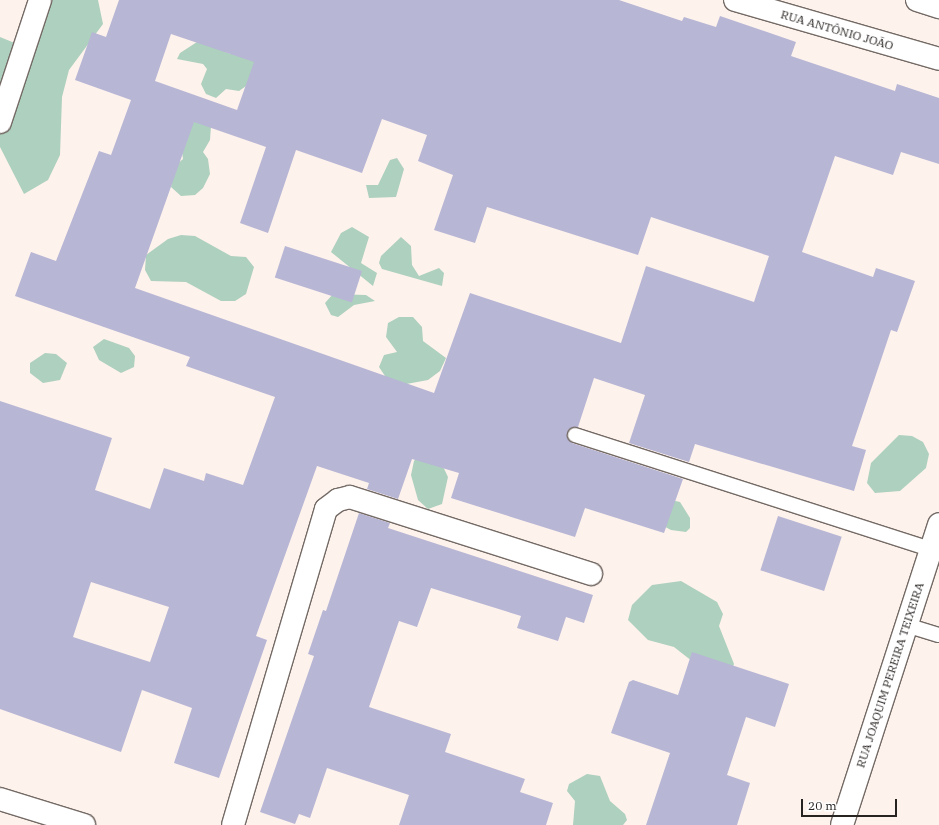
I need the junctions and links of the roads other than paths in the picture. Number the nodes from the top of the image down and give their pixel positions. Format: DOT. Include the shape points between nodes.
graph roads {
  1 [pos="40,0"];
  2 [pos="735,0"];
  3 [pos="918,0"];
  4 [pos="939,7"];
  5 [pos="939,59"];
  6 [pos="0,122"];
  7 [pos="575,435"];
  8 [pos="939,524"];
  9 [pos="931,549"];
  10 [pos="591,574"];
  11 [pos="906,625"];
  12 [pos="939,635"];
  13 [pos="0,799"];
  14 [pos="84,825"];
  15 [pos="233,825"];
  16 [pos="842,825"];
  1 -- 6 [label="street"];
  2 -- 5 [label="street, RUA ANTÔNIO JOÃO"];
  3 -- 4 [label="street"];
  7 -- 9 [label="lane"];
  8 -- 9 [label="street, RUA JOAQUIM PEREIRA TEIXEIRA"];
  9 -- 11 [label="street, RUA JOAQUIM PEREIRA TEIXEIRA"];
  10 -- 15 [label="street" via="350,497 338,500 326,509"];
  11 -- 12 [label="lane"];
  11 -- 16 [label="street, RUA JOAQUIM PEREIRA TEIXEIRA"];
  13 -- 14 [label="street"];
}
